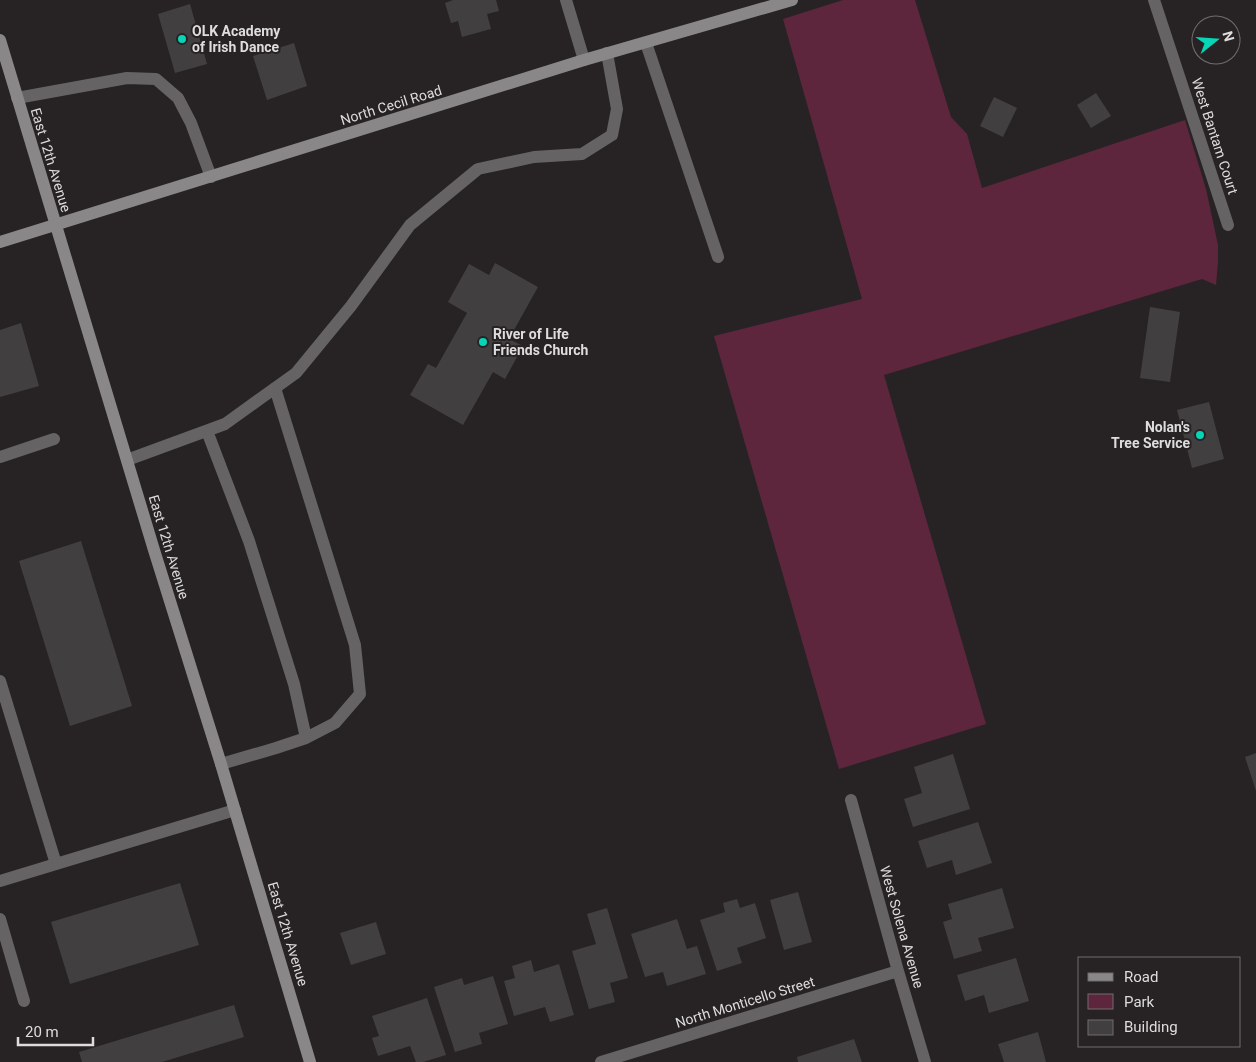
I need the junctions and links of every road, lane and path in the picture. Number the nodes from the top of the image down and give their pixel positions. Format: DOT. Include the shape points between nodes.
graph roads {
  1 [pos="566,0"];
  2 [pos="792,0"];
  3 [pos="1154,0"];
  4 [pos="0,40"];
  5 [pos="646,42"];
  6 [pos="607,54"];
  7 [pos="584,60"];
  8 [pos="17,98"];
  9 [pos="211,177"];
  10 [pos="55,225"];
  11 [pos="1228,225"];
  12 [pos="0,242"];
  13 [pos="718,257"];
  14 [pos="276,388"];
  15 [pos="208,431"];
  16 [pos="54,439"];
  17 [pos="0,457"];
  18 [pos="127,460"];
  19 [pos="0,681"];
  20 [pos="306,738"];
  21 [pos="221,764"];
  22 [pos="851,800"];
  23 [pos="235,810"];
  24 [pos="56,864"];
  25 [pos="0,880"];
  26 [pos="0,919"];
  27 [pos="898,971"];
  28 [pos="24,1001"];
  29 [pos="310,1062"];
  30 [pos="601,1062"];
  31 [pos="926,1062"];
  1 -- 7 [label="street"];
  2 -- 5 [label="street, North Cecil Road"];
  3 -- 11 [label="street, West Bantam Court"];
  4 -- 8 [label="street, East 12th Avenue"];
  5 -- 6 [label="street, North Cecil Road"];
  5 -- 13 [label="street"];
  6 -- 7 [label="street, North Cecil Road"];
  6 -- 14 [label="street" via="617,109 612,135 582,154 534,157 478,169 410,225 351,306 296,373"];
  7 -- 9 [label="street, North Cecil Road"];
  8 -- 9 [label="street" via="127,78 156,79 178,98"];
  8 -- 10 [label="street, East 12th Avenue"];
  9 -- 10 [label="street, North Cecil Road"];
  10 -- 12 [label="street, North Cecil Road"];
  10 -- 18 [label="street, East 12th Avenue"];
  14 -- 15 [label="street" via="225,424"];
  14 -- 20 [label="street" via="353,638 360,694 336,723"];
  15 -- 18 [label="street"];
  15 -- 20 [label="street" via="250,541 294,684"];
  16 -- 17 [label="street"];
  18 -- 21 [label="street, East 12th Avenue"];
  19 -- 24 [label="street"];
  20 -- 21 [label="street"];
  21 -- 23 [label="street, East 12th Avenue"];
  22 -- 27 [label="street, West Solena Avenue"];
  23 -- 24 [label="street"];
  23 -- 29 [label="street, East 12th Avenue"];
  24 -- 25 [label="street"];
  26 -- 28 [label="street"];
  27 -- 30 [label="street, North Monticello Street"];
  27 -- 31 [label="street, West Solena Avenue"];
}
